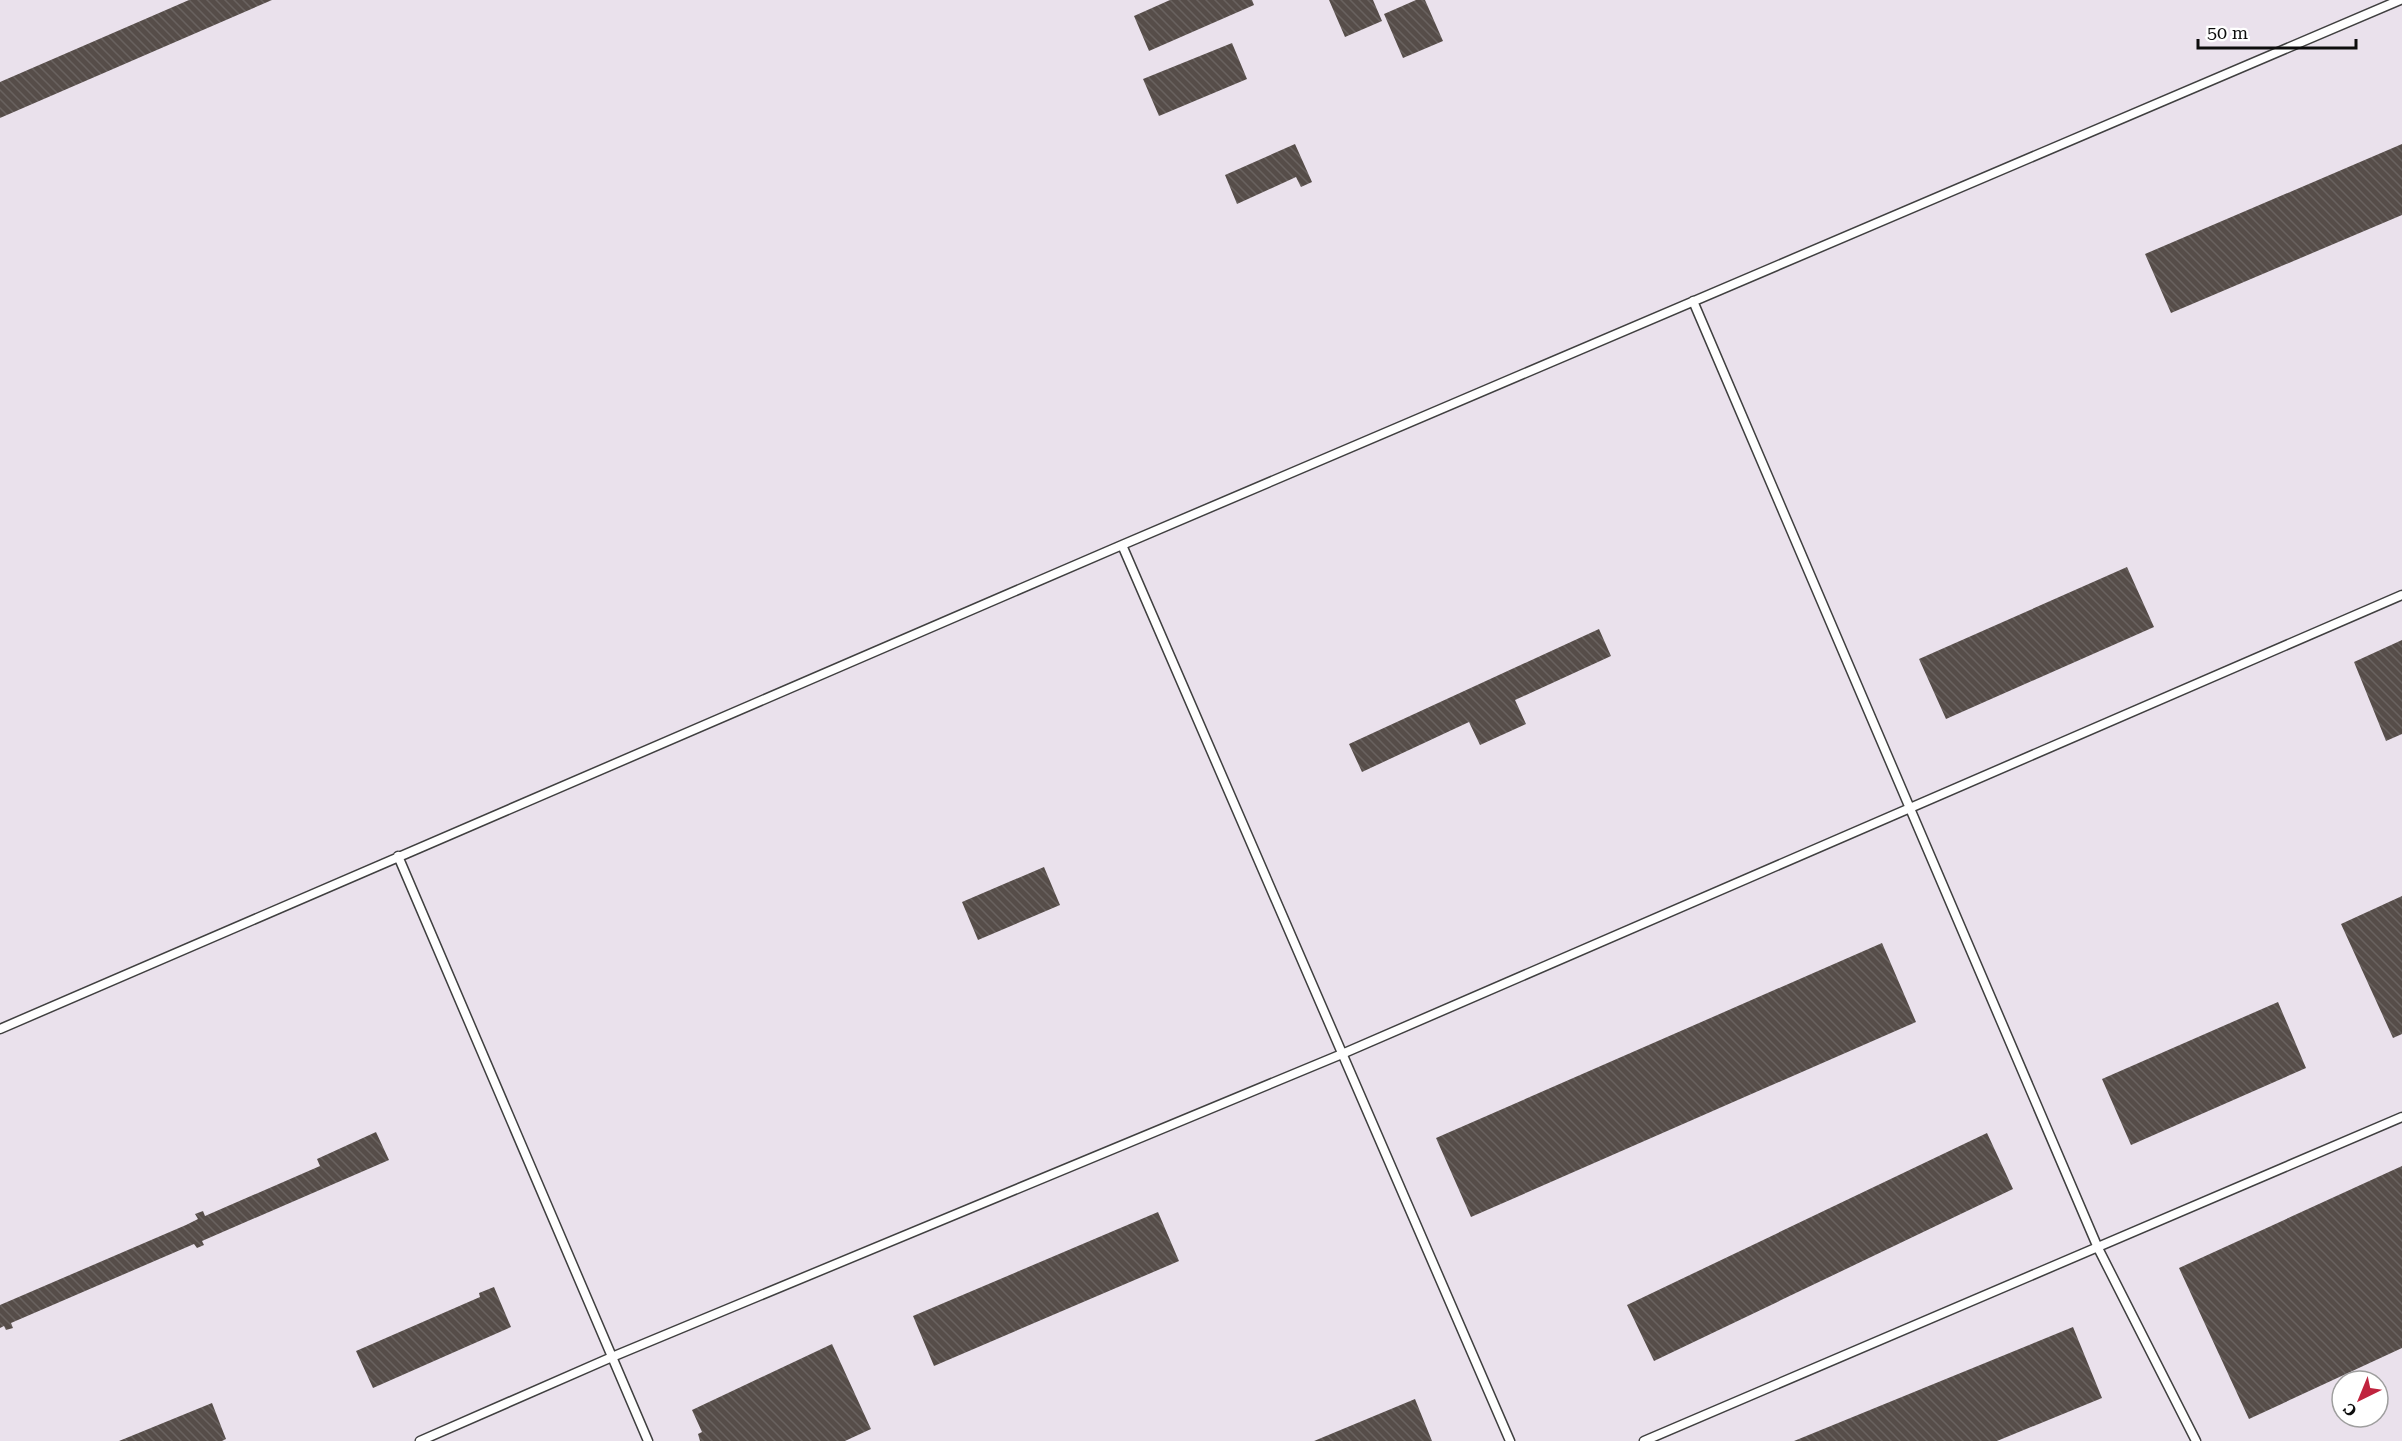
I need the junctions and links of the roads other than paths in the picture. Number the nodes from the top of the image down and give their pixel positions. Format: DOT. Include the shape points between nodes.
graph roads {
  1 [pos="2400,0"];
  2 [pos="1693,301"];
  3 [pos="1122,545"];
  4 [pos="2402,595"];
  5 [pos="1910,807"];
  6 [pos="398,856"];
  7 [pos="0,1029"];
  8 [pos="1342,1054"];
  9 [pos="2402,1117"];
  10 [pos="2098,1248"];
  11 [pos="612,1357"];
  12 [pos="420,1441"];
  13 [pos="648,1441"];
  14 [pos="1510,1441"];
  15 [pos="1644,1441"];
  16 [pos="2196,1441"];
  1 -- 2 [label="lane"];
  2 -- 3 [label="lane"];
  2 -- 5 [label="lane"];
  3 -- 6 [label="lane"];
  3 -- 8 [label="lane"];
  4 -- 5 [label="lane"];
  5 -- 8 [label="lane"];
  5 -- 10 [label="lane"];
  6 -- 7 [label="lane"];
  6 -- 11 [label="lane"];
  8 -- 11 [label="lane"];
  8 -- 14 [label="lane"];
  9 -- 10 [label="lane"];
  10 -- 15 [label="lane"];
  10 -- 16 [label="lane"];
  11 -- 12 [label="lane"];
  11 -- 13 [label="lane"];
}
